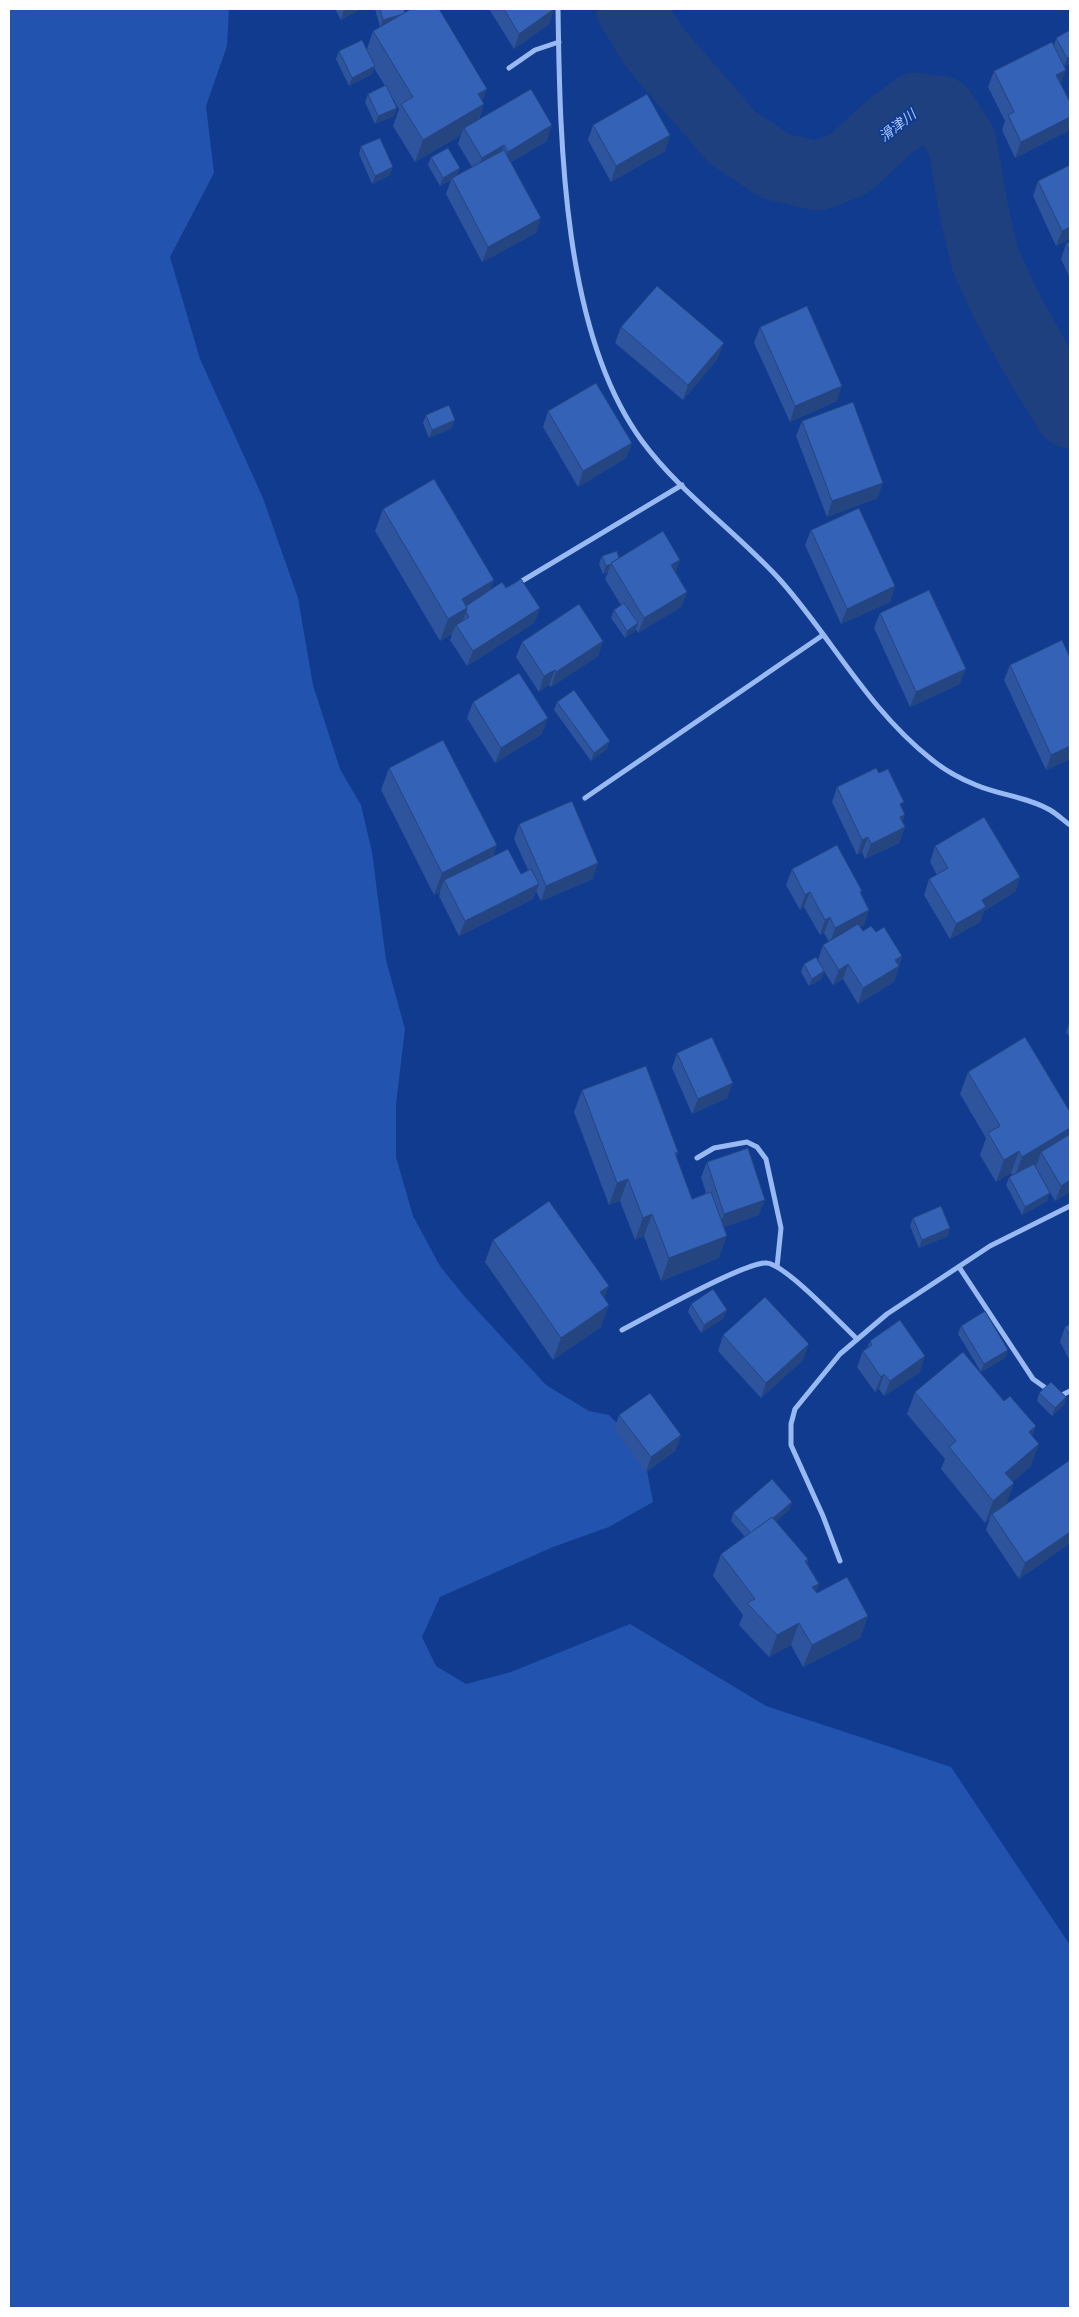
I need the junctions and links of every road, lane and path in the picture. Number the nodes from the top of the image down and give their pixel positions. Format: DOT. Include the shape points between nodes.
graph roads {
  1 [pos="558,9"];
  2 [pos="559,42"];
  3 [pos="509,68"];
  4 [pos="682,485"];
  5 [pos="522,581"];
  6 [pos="823,635"];
  7 [pos="585,798"];
  8 [pos="1070,826"];
  9 [pos="697,1158"];
  10 [pos="1070,1206"];
  11 [pos="777,1267"];
  12 [pos="959,1267"];
  13 [pos="622,1330"];
  14 [pos="857,1339"];
  15 [pos="1070,1391"];
  16 [pos="840,1562"];
  1 -- 2 [label="street"];
  2 -- 3 [label="street" via="535,50"];
  2 -- 4 [label="street" via="561,133 570,216 587,319 597,354 626,414 641,440"];
  4 -- 5 [label="street"];
  4 -- 6 [label="street" via="780,580"];
  6 -- 7 [label="street"];
  6 -- 8 [label="street" via="888,719 932,760 975,785 1048,809"];
  9 -- 11 [label="street" via="714,1148 747,1142 766,1159 781,1228"];
  10 -- 12 [label="street" via="990,1246"];
  11 -- 13 [label="street" via="768,1263 756,1264"];
  11 -- 14 [label="street"];
  12 -- 14 [label="street" via="886,1314"];
  12 -- 15 [label="street" via="1033,1379 1060,1397"];
  14 -- 16 [label="street" via="840,1354 795,1409 791,1424 791,1444"];
}
